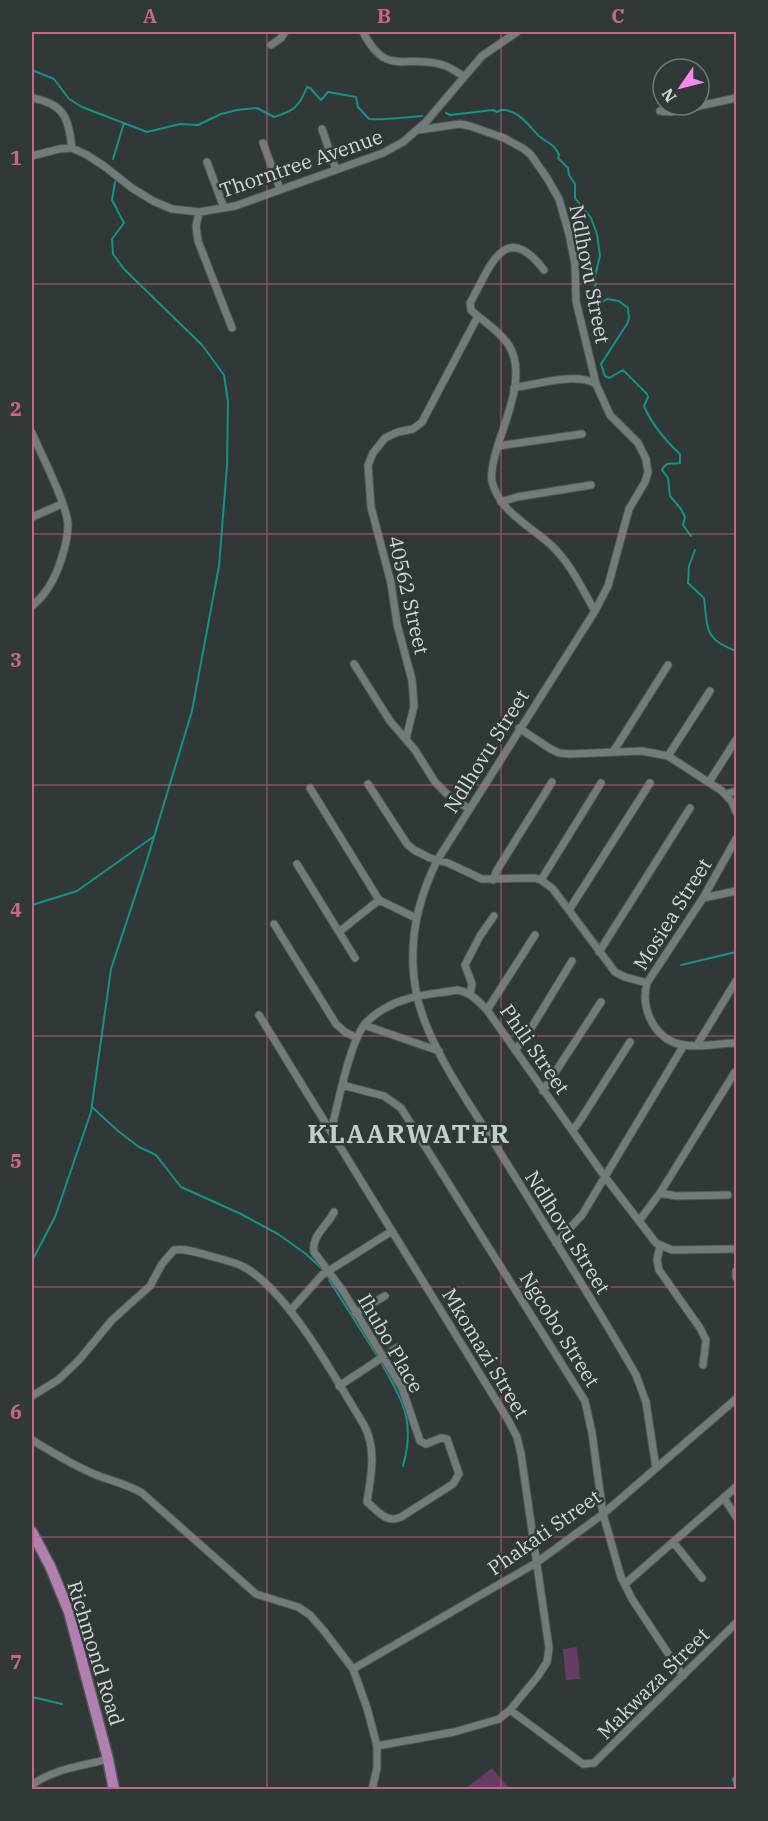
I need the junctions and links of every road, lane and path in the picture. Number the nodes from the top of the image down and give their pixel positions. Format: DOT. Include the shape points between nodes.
graph roads {
  1 [pos="285,32"];
  2 [pos="363,32"];
  3 [pos="517,32"];
  4 [pos="271,45"];
  5 [pos="463,76"];
  6 [pos="32,98"];
  7 [pos="736,98"];
  8 [pos="711,103"];
  9 [pos="322,129"];
  10 [pos="418,130"];
  11 [pos="263,143"];
  12 [pos="72,148"];
  13 [pos="32,156"];
  14 [pos="207,162"];
  15 [pos="336,170"];
  16 [pos="280,189"];
  17 [pos="224,208"];
  18 [pos="199,212"];
  19 [pos="544,270"];
  20 [pos="478,316"];
  21 [pos="232,328"];
  22 [pos="596,384"];
  23 [pos="514,388"];
  24 [pos="32,433"];
  25 [pos="582,434"];
  26 [pos="498,446"];
  27 [pos="41,454"];
  28 [pos="32,458"];
  29 [pos="591,484"];
  30 [pos="501,502"];
  31 [pos="62,504"];
  32 [pos="32,517"];
  33 [pos="32,606"];
  34 [pos="594,611"];
  35 [pos="354,664"];
  36 [pos="668,665"];
  37 [pos="710,691"];
  38 [pos="519,728"];
  39 [pos="406,739"];
  40 [pos="736,740"];
  41 [pos="614,752"];
  42 [pos="668,756"];
  43 [pos="552,782"];
  44 [pos="709,782"];
  45 [pos="601,783"];
  46 [pos="650,783"];
  47 [pos="368,784"];
  48 [pos="310,788"];
  49 [pos="736,791"];
  50 [pos="726,794"];
  51 [pos="690,808"];
  52 [pos="469,809"];
  53 [pos="736,812"];
  54 [pos="736,840"];
  55 [pos="438,860"];
  56 [pos="297,864"];
  57 [pos="493,880"];
  58 [pos="541,880"];
  59 [pos="736,891"];
  60 [pos="703,898"];
  61 [pos="379,900"];
  62 [pos="568,910"];
  63 [pos="494,916"];
  64 [pos="416,918"];
  65 [pos="274,924"];
  66 [pos="339,932"];
  67 [pos="535,935"];
  68 [pos="600,952"];
  69 [pos="355,958"];
  70 [pos="572,962"];
  71 [pos="736,981"];
  72 [pos="647,983"];
  73 [pos="470,994"];
  74 [pos="417,997"];
  75 [pos="601,1002"];
  76 [pos="488,1010"];
  77 [pos="259,1015"];
  78 [pos="364,1025"];
  79 [pos="357,1038"];
  80 [pos="630,1042"];
  81 [pos="736,1043"];
  82 [pos="684,1045"];
  83 [pos="697,1045"];
  84 [pos="515,1050"];
  85 [pos="439,1051"];
  86 [pos="735,1072"];
  87 [pos="342,1085"];
  88 [pos="543,1091"];
  89 [pos="573,1130"];
  90 [pos="331,1131"];
  91 [pos="605,1177"];
  92 [pos="660,1193"];
  93 [pos="728,1195"];
  94 [pos="334,1212"];
  95 [pos="639,1221"];
  96 [pos="392,1231"];
  97 [pos="556,1244"];
  98 [pos="660,1246"];
  99 [pos="736,1249"];
  100 [pos="329,1270"];
  101 [pos="736,1271"];
  102 [pos="736,1277"];
  103 [pos="385,1296"];
  104 [pos="290,1311"];
  105 [pos="355,1313"];
  106 [pos="398,1347"];
  107 [pos="382,1358"];
  108 [pos="703,1365"];
  109 [pos="339,1386"];
  110 [pos="32,1396"];
  111 [pos="736,1399"];
  112 [pos="32,1440"];
  113 [pos="656,1468"];
  114 [pos="736,1487"];
  115 [pos="724,1498"];
  116 [pos="603,1514"];
  117 [pos="736,1517"];
  118 [pos="32,1532"];
  119 [pos="673,1542"];
  120 [pos="536,1563"];
  121 [pos="702,1578"];
  122 [pos="625,1584"];
  123 [pos="736,1623"];
  124 [pos="353,1669"];
  125 [pos="683,1676"];
  126 [pos="510,1710"];
  127 [pos="377,1746"];
  128 [pos="108,1759"];
  129 [pos="32,1785"];
  130 [pos="114,1790"];
  131 [pos="372,1790"];
  1 -- 4 [label="street"];
  2 -- 5 [label="street" via="383,58 441,64"];
  3 -- 5 [label="street, Thorntree Avenue" via="482,56"];
  5 -- 10 [label="street, Thorntree Avenue"];
  6 -- 12 [label="street" via="63,112 69,123"];
  7 -- 8 [label="street"];
  9 -- 15 [label="street"];
  10 -- 15 [label="street, Thorntree Avenue" via="390,149"];
  10 -- 22 [label="street, Ndlhovu Street" via="470,126 504,138 531,155 558,199 569,234 576,300"];
  11 -- 16 [label="street"];
  12 -- 13 [label="street"];
  12 -- 18 [label="street, Thorntree Avenue" via="153,201 172,209"];
  14 -- 17 [label="street"];
  15 -- 16 [label="street, Thorntree Avenue"];
  16 -- 17 [label="street, Thorntree Avenue"];
  17 -- 18 [label="street, Thorntree Avenue"];
  18 -- 21 [label="street" via="198,241"];
  19 -- 20 [label="street" via="527,251 512,248 500,252 470,303"];
  20 -- 23 [label="street" via="509,345 516,361"];
  20 -- 39 [label="street, 40562 Street" via="422,422 385,438 371,458 368,471 372,507 412,680 414,706"];
  22 -- 23 [label="street" via="576,379"];
  22 -- 34 [label="street, Ndlhovu Street" via="610,415 638,443 648,472 629,509 608,586"];
  23 -- 26 [label="street"];
  24 -- 27 [label="street"];
  25 -- 26 [label="street"];
  26 -- 30 [label="street" via="491,476"];
  27 -- 28 [label="street"];
  27 -- 31 [label="street"];
  29 -- 30 [label="street"];
  30 -- 34 [label="street" via="552,546"];
  31 -- 32 [label="street"];
  31 -- 33 [label="street" via="68,534 61,562 50,587"];
  34 -- 38 [label="street, Ndlhovu Street"];
  35 -- 39 [label="street"];
  36 -- 41 [label="street"];
  37 -- 42 [label="street"];
  38 -- 41 [label="street" via="559,753"];
  38 -- 52 [label="street, Ndlhovu Street"];
  39 -- 52 [label="street" via="435,782"];
  40 -- 44 [label="street"];
  41 -- 42 [label="street" via="642,751"];
  42 -- 44 [label="street"];
  43 -- 57 [label="street"];
  44 -- 50 [label="street"];
  45 -- 58 [label="street"];
  46 -- 62 [label="street"];
  47 -- 55 [label="street" via="407,844"];
  48 -- 61 [label="street"];
  49 -- 50 [label="street"];
  50 -- 53 [label="street"];
  51 -- 68 [label="street"];
  52 -- 55 [label="street, Ndlhovu Street"];
  54 -- 60 [label="street, Mosiea Street"];
  55 -- 57 [label="street"];
  55 -- 64 [label="street, Ndlhovu Street"];
  56 -- 66 [label="street"];
  57 -- 58 [label="street"];
  58 -- 62 [label="street"];
  59 -- 60 [label="street"];
  60 -- 72 [label="street, Mosiea Street"];
  61 -- 64 [label="street"];
  61 -- 66 [label="street"];
  62 -- 68 [label="street"];
  63 -- 73 [label="street" via="465,965 472,984"];
  64 -- 74 [label="street, Ndlhovu Street" via="413,951"];
  65 -- 79 [label="street" via="336,1024"];
  66 -- 69 [label="street"];
  67 -- 76 [label="street"];
  68 -- 72 [label="street" via="618,975"];
  70 -- 84 [label="street"];
  71 -- 83 [label="street"];
  72 -- 82 [label="street, Mosiea Street" via="644,994 650,1018 664,1036"];
  73 -- 74 [label="street" via="457,990"];
  73 -- 76 [label="street, Phili Street"];
  74 -- 78 [label="street" via="377,1013"];
  74 -- 85 [label="street, Ndlhovu Street"];
  75 -- 88 [label="street"];
  76 -- 84 [label="street, Phili Street"];
  77 -- 90 [label="street, Mkomazi Street"];
  78 -- 79 [label="street"];
  78 -- 85 [label="street"];
  79 -- 87 [label="street"];
  80 -- 89 [label="street"];
  81 -- 83 [label="street"];
  82 -- 83 [label="street"];
  82 -- 91 [label="street"];
  84 -- 88 [label="street, Phili Street"];
  85 -- 97 [label="street, Ndlhovu Street"];
  86 -- 92 [label="street"];
  87 -- 90 [label="street"];
  87 -- 116 [label="street, Ngcobo Street" via="384,1096 401,1108 585,1401"];
  88 -- 89 [label="street, Phili Street"];
  89 -- 91 [label="street, Phili Street"];
  90 -- 96 [label="street, Mkomazi Street"];
  91 -- 95 [label="street, Phili Street"];
  91 -- 97 [label="street" via="582,1215"];
  92 -- 93 [label="street"];
  92 -- 95 [label="street"];
  94 -- 100 [label="street, Ihubo Place" via="313,1247"];
  95 -- 98 [label="street, Phili Street"];
  96 -- 100 [label="street"];
  96 -- 120 [label="street, Mkomazi Street" via="513,1429 521,1454"];
  97 -- 113 [label="street, Ndlhovu Street" via="642,1388"];
  98 -- 99 [label="street" via="672,1250"];
  98 -- 108 [label="street" via="659,1270 706,1340"];
  100 -- 104 [label="street"];
  100 -- 105 [label="street, Ihubo Place"];
  101 -- 102 [label="street"];
  103 -- 105 [label="street"];
  104 -- 109 [label="street"];
  104 -- 110 [label="street" via="249,1270 201,1254 174,1250 150,1286 112,1320 79,1360 58,1380"];
  105 -- 107 [label="street, Ihubo Place"];
  106 -- 107 [label="street"];
  107 -- 109 [label="street"];
  107 -- 109 [label="street, Ihubo Place" via="402,1388 420,1441 426,1444 447,1439 459,1474 453,1484 394,1520 384,1517 367,1502 372,1443"];
  111 -- 113 [label="street, Phakati Street"];
  112 -- 124 [label="street" via="71,1463 142,1493 256,1594 288,1602 310,1615"];
  113 -- 116 [label="street, Phakati Street"];
  114 -- 115 [label="street"];
  115 -- 117 [label="street"];
  115 -- 119 [label="street"];
  116 -- 120 [label="street, Phakati Street"];
  116 -- 122 [label="street, Ngcobo Street"];
  118 -- 128 [label="highway, Richmond Road" via="69,1612"];
  119 -- 121 [label="street"];
  119 -- 122 [label="street"];
  120 -- 124 [label="street, Phakati Street"];
  120 -- 126 [label="street, Mkomazi Street" via="549,1648 547,1662"];
  122 -- 125 [label="street, Ngcobo Street"];
  123 -- 125 [label="street, Makwaza Street"];
  124 -- 127 [label="street"];
  125 -- 126 [label="street, Makwaza Street" via="590,1765"];
  126 -- 127 [label="street, Mkomazi Street" via="484,1725"];
  127 -- 131 [label="street"];
  128 -- 129 [label="street" via="54,1772"];
  128 -- 130 [label="highway, Richmond Road"];
}
